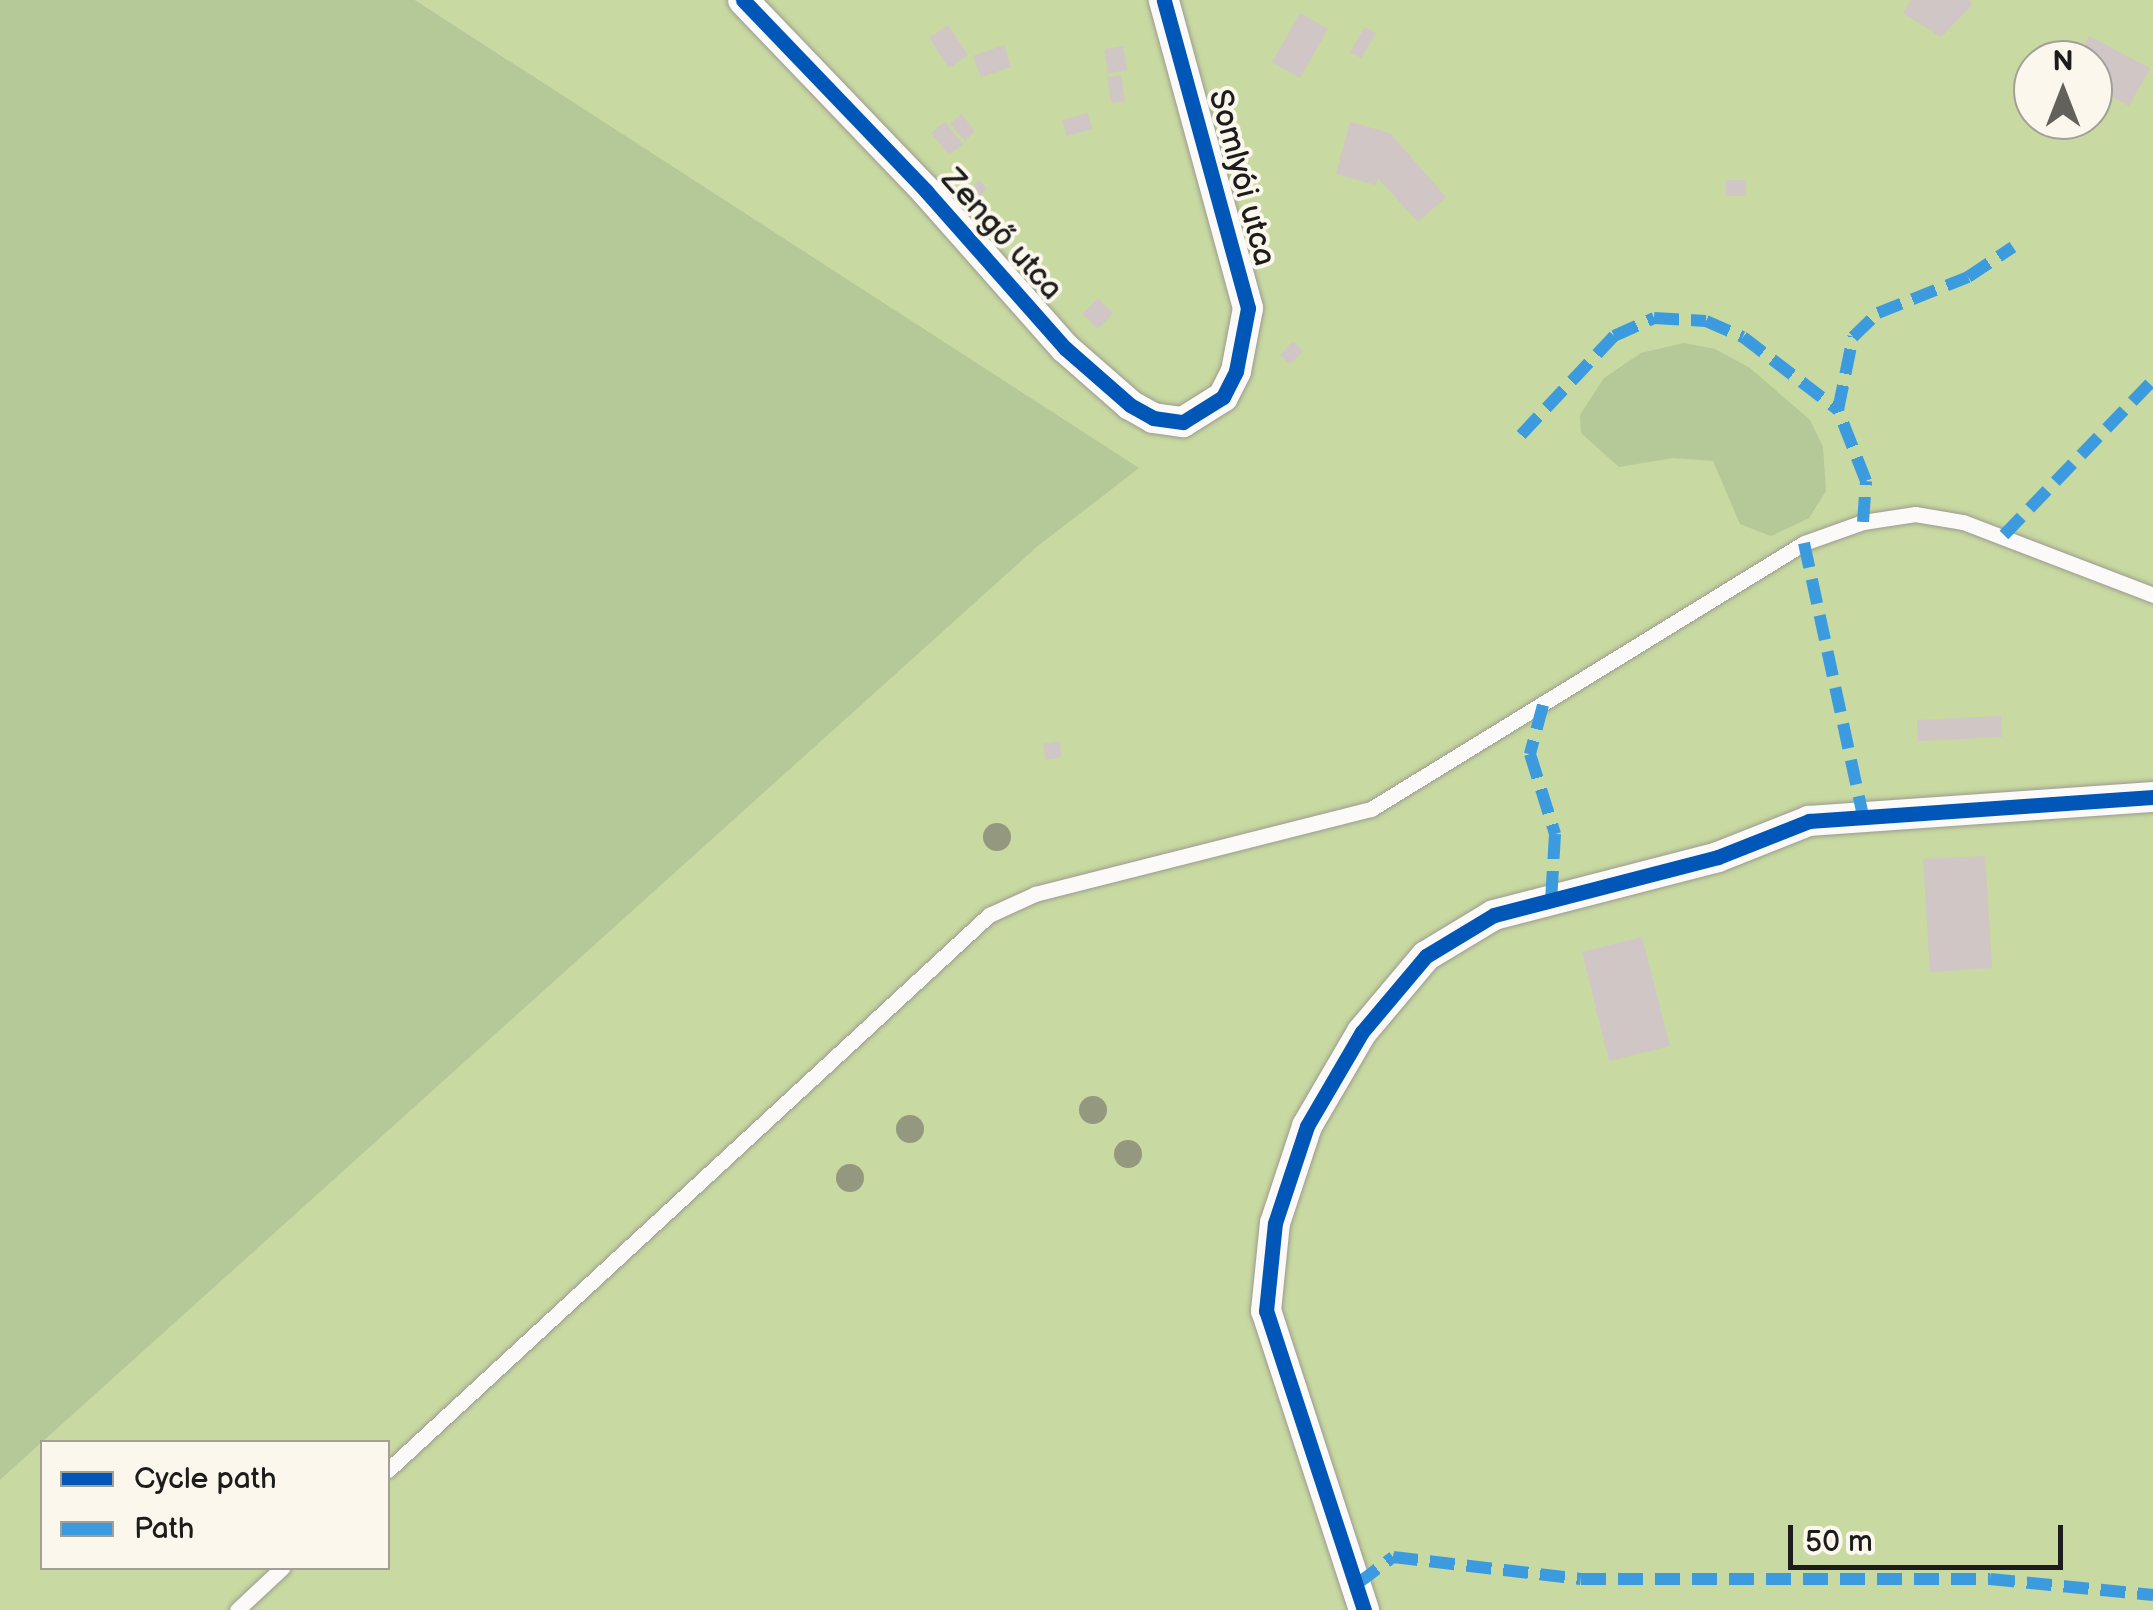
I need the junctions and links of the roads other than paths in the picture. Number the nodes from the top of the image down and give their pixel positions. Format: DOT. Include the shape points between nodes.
graph roads {
  1 [pos="743,0"];
  2 [pos="1164,0"];
  3 [pos="1236,371"];
  4 [pos="2153,595"];
  5 [pos="2153,796"];
  6 [pos="390,1468"];
  7 [pos="280,1570"];
  8 [pos="237,1610"];
  9 [pos="1364,1610"];
  1 -- 3 [label="street, Zengő utca" via="1065,348 1130,405 1167,422 1196,419 1224,398"];
  2 -- 3 [label="street, Somlyói utca" via="1248,308"];
  4 -- 6 [label="lane" via="1963,522 1915,514 1863,522 1804,542 1371,809 1036,894 989,915"];
  5 -- 9 [label="street" via="1809,821 1718,857 1494,915 1426,956 1362,1032 1307,1126 1275,1223 1266,1311"];
  7 -- 8 [label="lane"];
}
